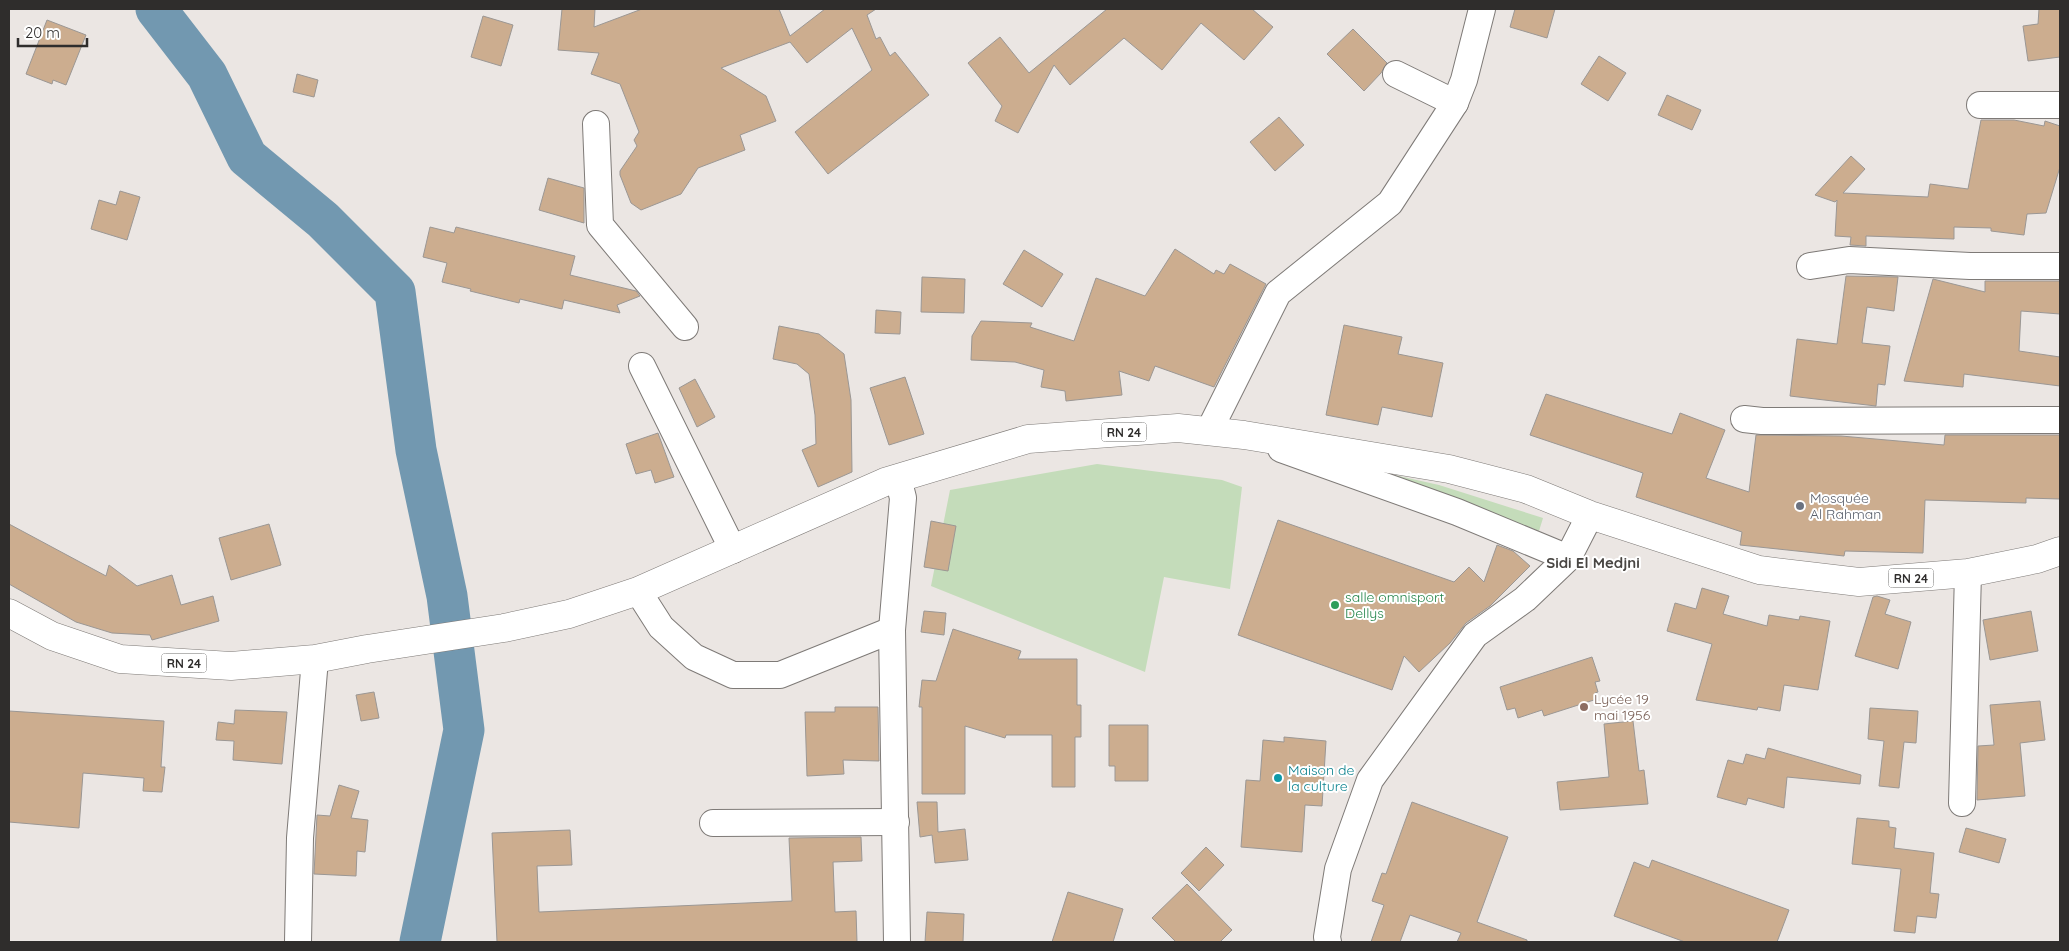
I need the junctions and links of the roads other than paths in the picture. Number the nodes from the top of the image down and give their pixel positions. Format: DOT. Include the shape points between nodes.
graph roads {
  1 [pos="1482,9"];
  2 [pos="1396,74"];
  3 [pos="1455,103"];
  4 [pos="1980,105"];
  5 [pos="2060,105"];
  6 [pos="596,124"];
  7 [pos="1810,266"];
  8 [pos="2060,266"];
  9 [pos="685,327"];
  10 [pos="642,366"];
  11 [pos="1744,419"];
  12 [pos="2060,420"];
  13 [pos="1209,431"];
  14 [pos="1244,435"];
  15 [pos="898,478"];
  16 [pos="1590,515"];
  17 [pos="733,550"];
  18 [pos="2060,551"];
  19 [pos="1568,558"];
  20 [pos="1968,573"];
  21 [pos="638,591"];
  22 [pos="9,612"];
  23 [pos="892,630"];
  24 [pos="315,660"];
  25 [pos="1962,803"];
  26 [pos="896,822"];
  27 [pos="713,823"];
  28 [pos="1326,940"];
  29 [pos="298,942"];
  30 [pos="897,942"];
  1 -- 3 [label="street"];
  2 -- 3 [label="street"];
  3 -- 13 [label="street" via="1390,203 1278,294"];
  4 -- 5 [label="street"];
  6 -- 9 [label="street" via="600,225"];
  7 -- 8 [label="street" via="1848,260 1970,266"];
  10 -- 17 [label="street"];
  11 -- 12 [label="street"];
  13 -- 14 [label="main road, RN 24"];
  13 -- 15 [label="main road, RN 24" via="1178,428 1028,439"];
  14 -- 16 [label="main road, RN 24" via="1449,469 1526,489"];
  14 -- 19 [label="street" via="1457,512"];
  15 -- 17 [label="main road, RN 24"];
  15 -- 23 [label="street" via="903,498"];
  16 -- 19 [label="street"];
  16 -- 20 [label="main road, RN 24" via="1759,570 1859,582"];
  17 -- 21 [label="main road, RN 24"];
  18 -- 20 [label="main road, RN 24"];
  19 -- 28 [label="street" via="1525,600 1475,634 1370,780 1338,869"];
  20 -- 25 [label="street"];
  21 -- 23 [label="street" via="661,627 694,657 733,674 780,675"];
  21 -- 24 [label="main road, RN 24" via="568,614 504,628 367,648"];
  22 -- 24 [label="main road, RN 24" via="52,636 120,659 231,666"];
  23 -- 26 [label="street"];
  24 -- 29 [label="street" via="300,838"];
  26 -- 27 [label="street"];
  26 -- 30 [label="street"];
}
